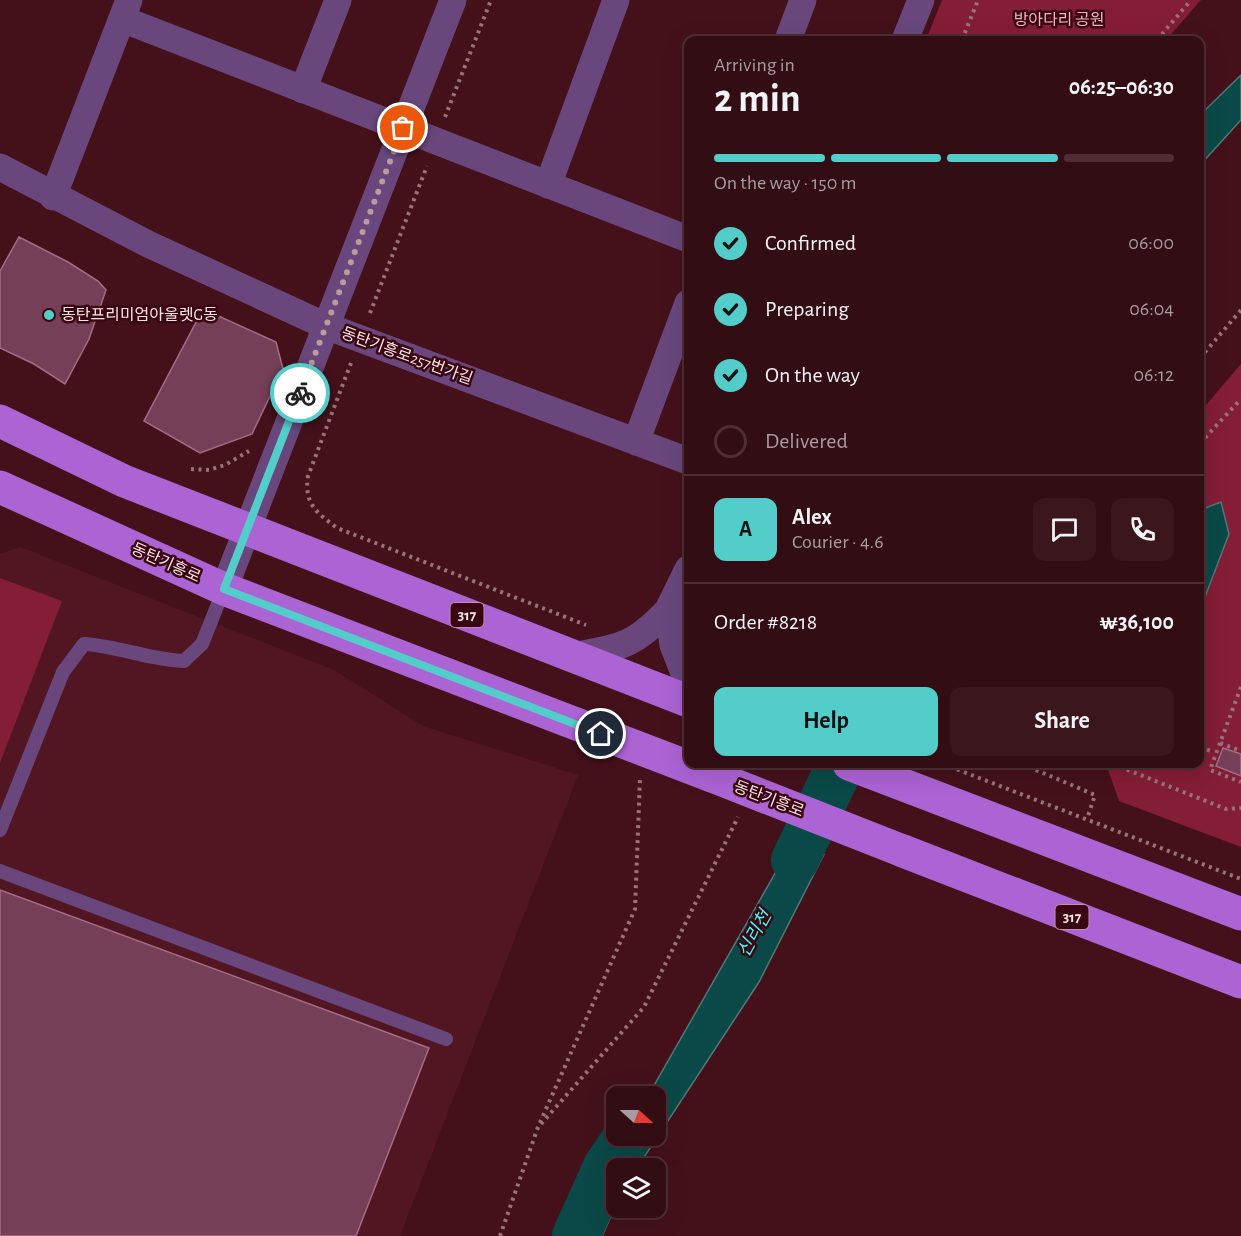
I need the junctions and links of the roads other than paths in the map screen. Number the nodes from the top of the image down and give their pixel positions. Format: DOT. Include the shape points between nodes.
graph roads {
  1 [pos="338,0"];
  2 [pos="453,0"];
  3 [pos="616,0"];
  4 [pos="803,0"];
  5 [pos="921,0"];
  6 [pos="125,10"];
  7 [pos="790,36"];
  8 [pos="907,36"];
  9 [pos="303,90"];
  10 [pos="403,128"];
  11 [pos="0,167"];
  12 [pos="548,185"];
  13 [pos="53,197"];
  14 [pos="684,237"];
  15 [pos="684,314"];
  16 [pos="326,326"];
  17 [pos="0,421"];
  18 [pos="636,442"];
  19 [pos="684,460"];
  20 [pos="0,487"];
  21 [pos="246,529"];
  22 [pos="684,577"];
  23 [pos="224,589"];
  24 [pos="668,610"];
  25 [pos="572,656"];
  26 [pos="684,673"];
  27 [pos="684,699"];
  28 [pos="684,765"];
  29 [pos="691,768"];
  30 [pos="859,768"];
  31 [pos="0,830"];
  32 [pos="0,871"];
  33 [pos="1241,914"];
  34 [pos="1241,982"];
  35 [pos="446,1039"];
  1 -- 9 [label="street"];
  2 -- 10 [label="street"];
  3 -- 12 [label="street"];
  4 -- 7 [label="street"];
  5 -- 8 [label="street"];
  6 -- 9 [label="street"];
  6 -- 13 [label="street"];
  9 -- 10 [label="street"];
  10 -- 12 [label="street"];
  10 -- 16 [label="street"];
  11 -- 13 [label="street, 동탄기흥로257번가길"];
  12 -- 14 [label="street"];
  13 -- 16 [label="street, 동탄기흥로257번가길"];
  15 -- 18 [label="street"];
  16 -- 18 [label="street, 동탄기흥로257번가길"];
  16 -- 21 [label="street"];
  17 -- 21 [label="main road, 317" via="124,480"];
  18 -- 19 [label="street, 동탄기흥로257번가길"];
  20 -- 23 [label="main road, 동탄기흥로 / 317"];
  21 -- 23 [label="street"];
  21 -- 25 [label="main road, 317"];
  22 -- 24 [label="street"];
  23 -- 28 [label="main road, 동탄기흥로 / 317, bridge"];
  23 -- 31 [label="lane" via="202,644 184,661 84,644 63,672"];
  24 -- 25 [label="street" via="650,629 623,646"];
  24 -- 26 [label="street" via="673,645"];
  25 -- 27 [label="main road, 317"];
  29 -- 34 [label="main road, 동탄기흥로 / 317, bridge"];
  30 -- 33 [label="main road"];
  32 -- 35 [label="lane"];
}
